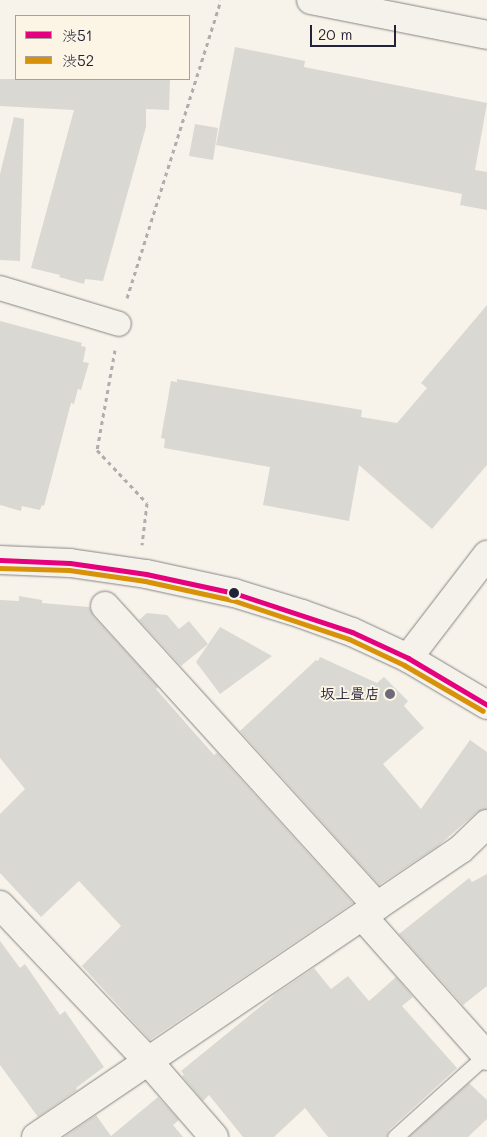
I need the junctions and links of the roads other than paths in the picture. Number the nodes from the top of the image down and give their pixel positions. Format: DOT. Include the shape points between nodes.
graph roads {
  1 [pos="311,0"];
  2 [pos="487,34"];
  3 [pos="0,288"];
  4 [pos="119,324"];
  5 [pos="487,555"];
  6 [pos="0,560"];
  7 [pos="105,606"];
  8 [pos="408,658"];
  9 [pos="487,704"];
  10 [pos="487,824"];
  11 [pos="0,905"];
  12 [pos="370,912"];
  13 [pos="487,1056"];
  14 [pos="147,1060"];
  15 [pos="36,1137"];
  16 [pos="214,1137"];
  17 [pos="395,1137"];
  1 -- 2 [label="street"];
  3 -- 4 [label="street"];
  5 -- 8 [label="street"];
  6 -- 8 [label="street" via="70,563 146,574 234,593 352,632"];
  7 -- 12 [label="street"];
  8 -- 9 [label="street"];
  10 -- 12 [label="street" via="461,849"];
  11 -- 14 [label="street"];
  12 -- 13 [label="street"];
  12 -- 14 [label="street"];
  13 -- 17 [label="lane"];
  14 -- 15 [label="street"];
  14 -- 16 [label="street"];
}
